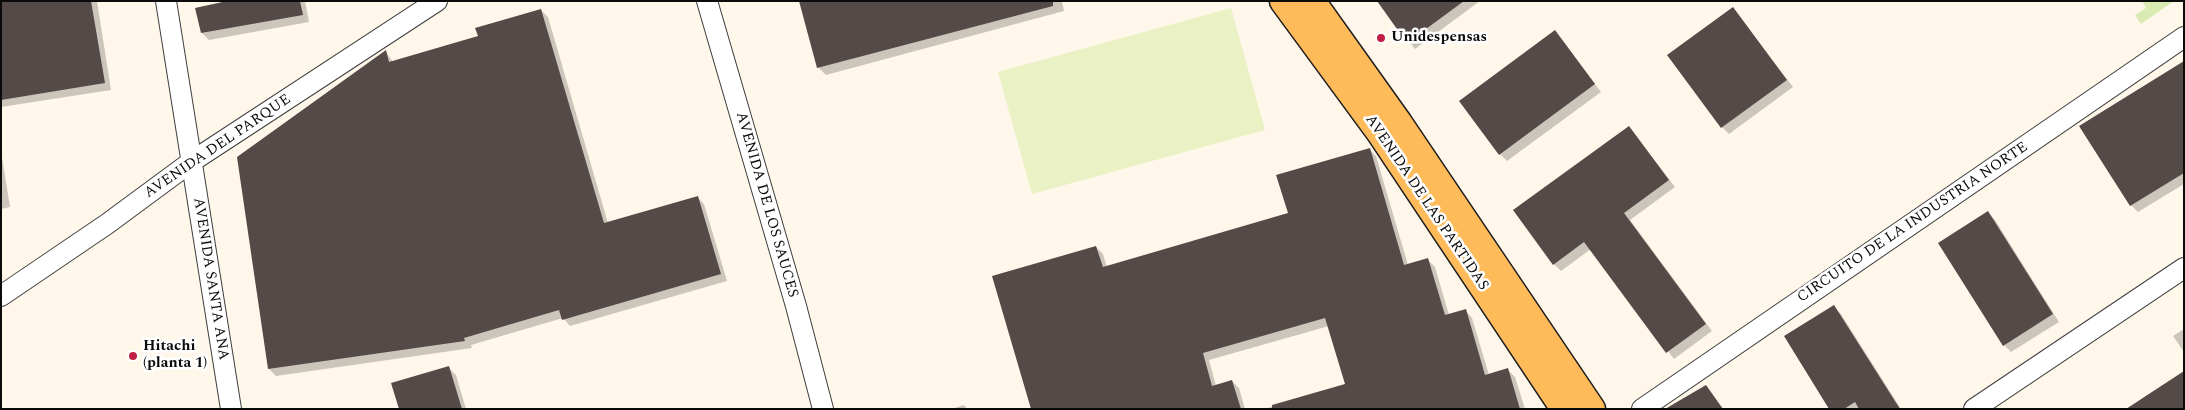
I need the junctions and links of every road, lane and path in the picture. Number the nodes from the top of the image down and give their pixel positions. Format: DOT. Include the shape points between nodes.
graph roads {
  1 [pos="166,1"];
  2 [pos="437,1"];
  3 [pos="707,1"];
  4 [pos="1282,1"];
  5 [pos="1312,1"];
  6 [pos="2184,37"];
  7 [pos="191,162"];
  8 [pos="2184,268"];
  9 [pos="1,296"];
  10 [pos="230,409"];
  11 [pos="823,409"];
  12 [pos="1564,409"];
  13 [pos="1592,409"];
  14 [pos="1642,409"];
  15 [pos="1974,409"];
  1 -- 7 [label="street, AVENIDA SANTA ANA"];
  2 -- 7 [label="street, AVENIDA DEL PARQUE"];
  3 -- 11 [label="street, AVENIDA DE LOS SAUCES"];
  4 -- 12 [label="main road, AVENIDA DE LAS PARTIDAS" via="1380,133"];
  5 -- 13 [label="main road, AVENIDA DE LAS PARTIDAS"];
  6 -- 14 [label="street, CIRCUITO DE LA INDUSTRIA NORTE"];
  7 -- 9 [label="street, AVENIDA DEL PARQUE"];
  7 -- 10 [label="street, AVENIDA SANTA ANA"];
  8 -- 15 [label="street"];
}
